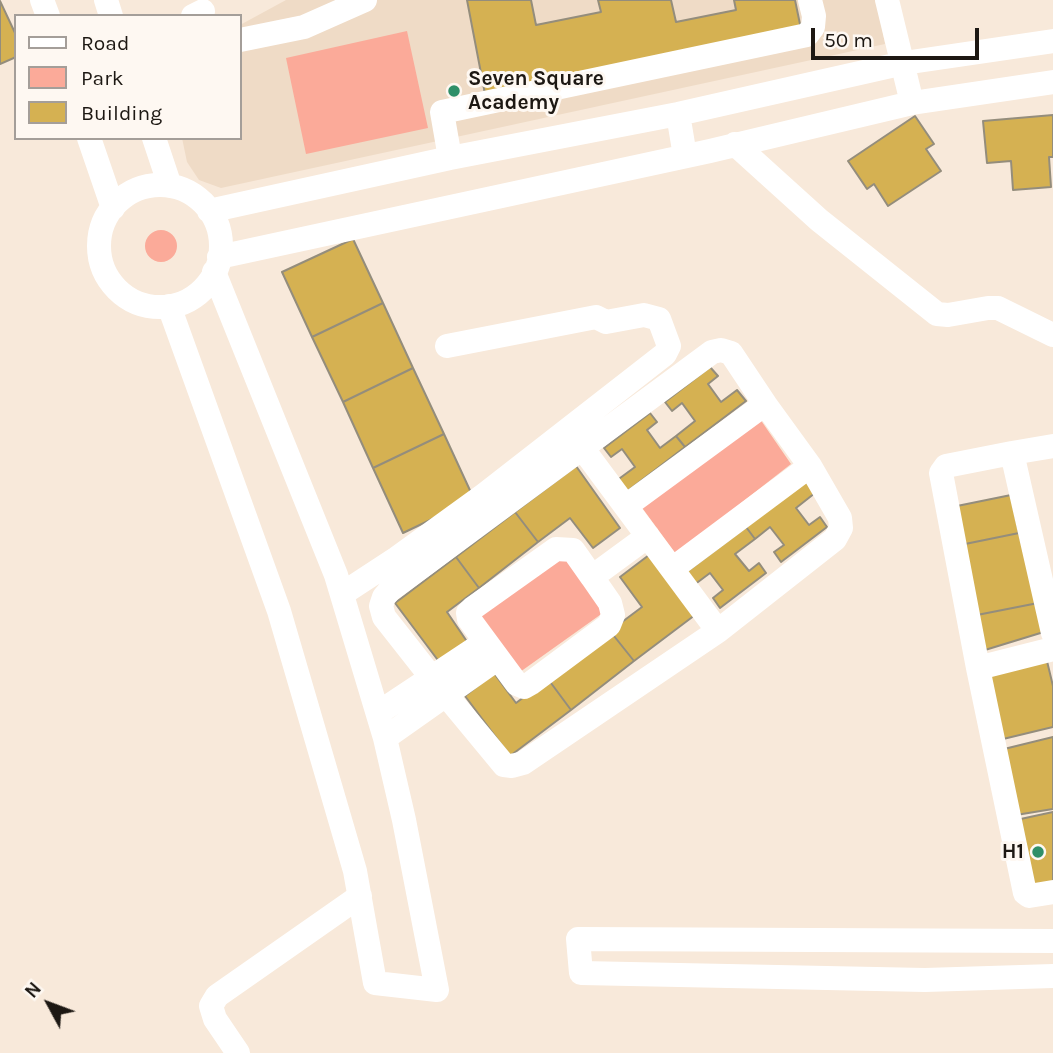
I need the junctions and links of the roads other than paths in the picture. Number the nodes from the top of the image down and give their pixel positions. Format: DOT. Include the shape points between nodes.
graph roads {
  1 [pos="365,0"];
  2 [pos="810,0"];
  3 [pos="887,0"];
  4 [pos="242,40"];
  5 [pos="1053,41"];
  6 [pos="904,63"];
  7 [pos="1053,82"];
  8 [pos="912,103"];
  9 [pos="678,114"];
  10 [pos="90,140"];
  11 [pos="155,140"];
  12 [pos="735,144"];
  13 [pos="685,156"];
  14 [pos="450,158"];
  15 [pos="170,186"];
  16 [pos="113,208"];
  17 [pos="209,211"];
  18 [pos="217,265"];
  19 [pos="169,306"];
  20 [pos="1053,335"];
  21 [pos="447,346"];
  22 [pos="765,404"];
  23 [pos="1053,446"];
  24 [pos="583,449"];
  25 [pos="1012,453"];
  26 [pos="810,466"];
  27 [pos="626,506"];
  28 [pos="648,536"];
  29 [pos="672,569"];
  30 [pos="592,576"];
  31 [pos="342,594"];
  32 [pos="718,631"];
  33 [pos="1053,633"];
  34 [pos="1053,649"];
  35 [pos="491,650"];
  36 [pos="978,668"];
  37 [pos="439,687"];
  38 [pos="378,713"];
  39 [pos="385,738"];
  40 [pos="1053,892"];
  41 [pos="360,896"];
  42 [pos="1053,941"];
  43 [pos="1053,976"];
  44 [pos="238,1053"];
  1 -- 4 [label="street" via="304,27"];
  2 -- 14 [label="street" via="814,16 807,35 442,112"];
  3 -- 6 [label="street"];
  5 -- 6 [label="street"];
  6 -- 8 [label="street"];
  6 -- 9 [label="street"];
  7 -- 8 [label="street"];
  8 -- 12 [label="street"];
  9 -- 13 [label="street"];
  9 -- 14 [label="street"];
  10 -- 16 [label="street"];
  11 -- 15 [label="street"];
  12 -- 13 [label="street"];
  12 -- 20 [label="street" via="819,220 937,314 998,308"];
  13 -- 18 [label="street"];
  14 -- 17 [label="street"];
  15 -- 16 [label="street" via="139,190"];
  15 -- 17 [label="street" via="192,195"];
  16 -- 19 [label="street" via="100,232 104,271 130,300"];
  17 -- 18 [label="street" via="220,241"];
  18 -- 19 [label="street" via="196,295"];
  18 -- 31 [label="street"];
  19 -- 41 [label="street" via="279,611"];
  21 -- 31 [label="street" via="596,317 606,322 644,314 659,319 669,346 665,354 484,495"];
  22 -- 24 [label="street" via="731,354 712,352"];
  22 -- 26 [label="street"];
  22 -- 27 [label="street"];
  23 -- 25 [label="street"];
  24 -- 27 [label="street"];
  24 -- 37 [label="street" via="384,597 384,617"];
  25 -- 33 [label="street"];
  25 -- 36 [label="street" via="941,470"];
  26 -- 29 [label="street"];
  26 -- 32 [label="street" via="841,518 835,539"];
  27 -- 28 [label="street"];
  28 -- 29 [label="street"];
  28 -- 30 [label="street"];
  29 -- 32 [label="street"];
  30 -- 35 [label="street" via="573,550 556,549 468,614"];
  30 -- 35 [label="street" via="610,603 613,615 609,625 524,687"];
  31 -- 38 [label="street"];
  32 -- 37 [label="street" via="523,763 512,766 504,765"];
  34 -- 36 [label="street"];
  35 -- 37 [label="street"];
  36 -- 40 [label="street" via="1025,893"];
  37 -- 38 [label="street"];
  37 -- 39 [label="street"];
  38 -- 39 [label="street"];
  39 -- 41 [label="street" via="437,990 375,983"];
  41 -- 44 [label="street" via="217,996 211,1006 215,1019"];
  42 -- 43 [label="street" via="578,939 581,973 925,980"];
}
